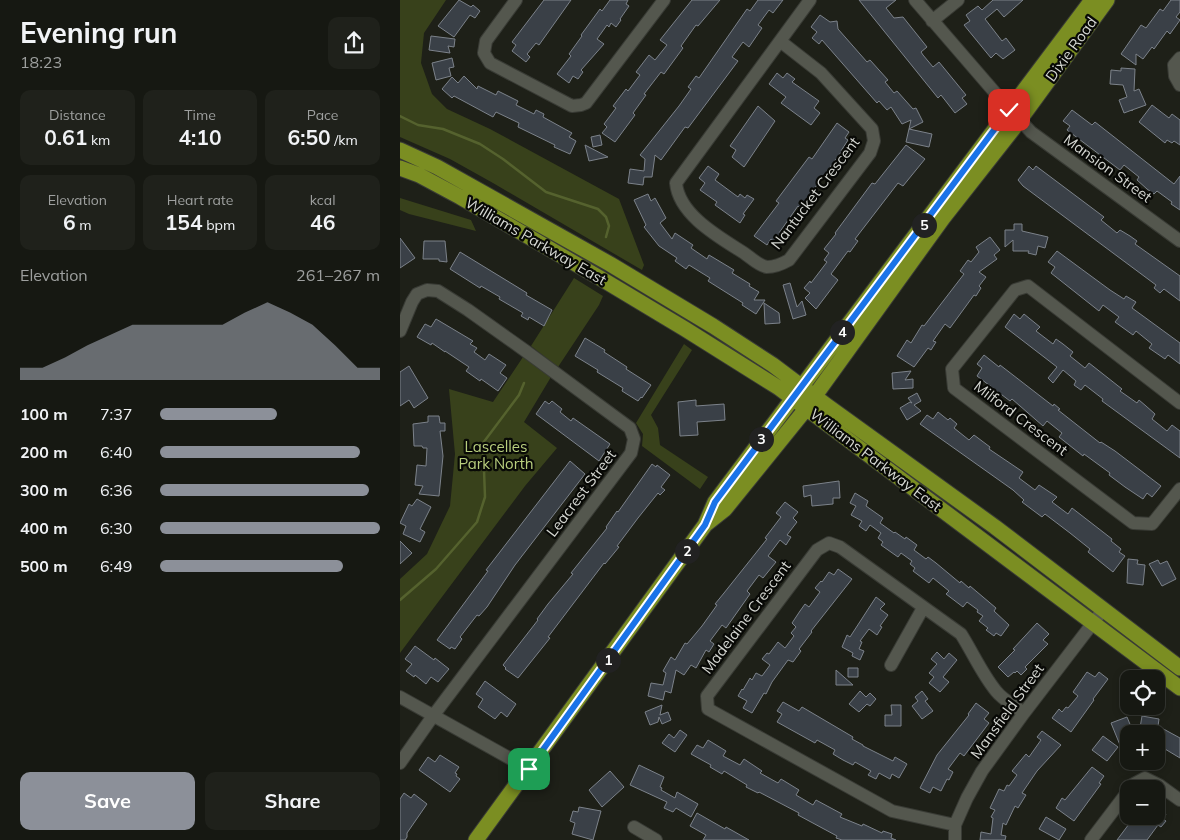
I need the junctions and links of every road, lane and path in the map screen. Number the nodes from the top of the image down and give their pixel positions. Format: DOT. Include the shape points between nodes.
graph roads {
  1 [pos="516,0"];
  2 [pos="664,0"];
  3 [pos="810,0"];
  4 [pos="915,0"];
  5 [pos="958,0"];
  6 [pos="1092,0"];
  7 [pos="1107,0"];
  8 [pos="932,21"];
  9 [pos="780,41"];
  10 [pos="1180,58"];
  11 [pos="1180,85"];
  12 [pos="1014,115"];
  13 [pos="400,150"];
  14 [pos="400,168"];
  15 [pos="1180,241"];
  16 [pos="400,331"];
  17 [pos="797,391"];
  18 [pos="811,402"];
  19 [pos="1180,403"];
  20 [pos="1180,489"];
  21 [pos="705,525"];
  22 [pos="923,608"];
  23 [pos="1103,610"];
  24 [pos="1094,623"];
  25 [pos="891,665"];
  26 [pos="1180,668"];
  27 [pos="1180,688"];
  28 [pos="400,697"];
  29 [pos="1024,714"];
  30 [pos="433,716"];
  31 [pos="400,763"];
  32 [pos="529,769"];
  33 [pos="1165,789"];
  34 [pos="1180,800"];
  35 [pos="1120,801"];
  36 [pos="955,825"];
  37 [pos="634,827"];
  38 [pos="476,840"];
  39 [pos="656,840"];
  40 [pos="955,840"];
  41 [pos="1090,840"];
  1 -- 2 [label="street" via="486,41 484,53 490,63 572,106 590,98"];
  3 -- 9 [label="street, Nantucket Crescent"];
  4 -- 8 [label="street, Mansion Street"];
  5 -- 8 [label="street"];
  6 -- 12 [label="main road, Dixie Road"];
  7 -- 12 [label="main road, Dixie Road"];
  8 -- 12 [label="street, Mansion Street"];
  9 -- 9 [label="street, Nantucket Crescent" via="676,183 683,203 705,227 765,267 778,266 789,260 870,153 874,141 872,129 821,73"];
  10 -- 11 [label="street" via="1174,65"];
  12 -- 15 [label="street, Mansion Street" via="1031,132"];
  12 -- 17 [label="main road, Dixie Road"];
  12 -- 18 [label="main road, Dixie Road"];
  13 -- 17 [label="main road, Williams Parkway East" via="437,167 610,264 713,326"];
  14 -- 17 [label="main road, Williams Parkway East" via="452,193"];
  16 -- 30 [label="street, Leacrest Street" via="417,294 427,290 438,291 630,428 634,439 631,453"];
  17 -- 18 [label="main road, Williams Parkway East"];
  17 -- 21 [label="main road, Dixie Road" via="715,502"];
  18 -- 21 [label="main road, Dixie Road" via="725,509"];
  18 -- 23 [label="main road, Williams Parkway East" via="995,527"];
  18 -- 24 [label="main road, Williams Parkway East"];
  19 -- 20 [label="street, Milford Crescent" via="1028,286 1015,290 952,369 954,388 1133,523 1152,524"];
  21 -- 32 [label="main road, Dixie Road"];
  22 -- 25 [label="street"];
  22 -- 29 [label="street, Madelaine Crescent" via="961,634 998,693"];
  22 -- 36 [label="street, Madelaine Crescent" via="840,547 828,543 817,550 707,696 708,709 892,811"];
  23 -- 24 [label="street, Mansfield Street"];
  23 -- 26 [label="main road, Williams Parkway East"];
  24 -- 27 [label="main road, Williams Parkway East"];
  24 -- 29 [label="street, Mansfield Street"];
  28 -- 30 [label="street"];
  29 -- 36 [label="street, Mansfield Street" via="982,771"];
  30 -- 31 [label="street"];
  30 -- 32 [label="street"];
  32 -- 38 [label="main road, Dixie Road"];
  33 -- 34 [label="street"];
  35 -- 41 [label="street"];
  36 -- 40 [label="street, Mansfield Street"];
  37 -- 39 [label="street"];
}
